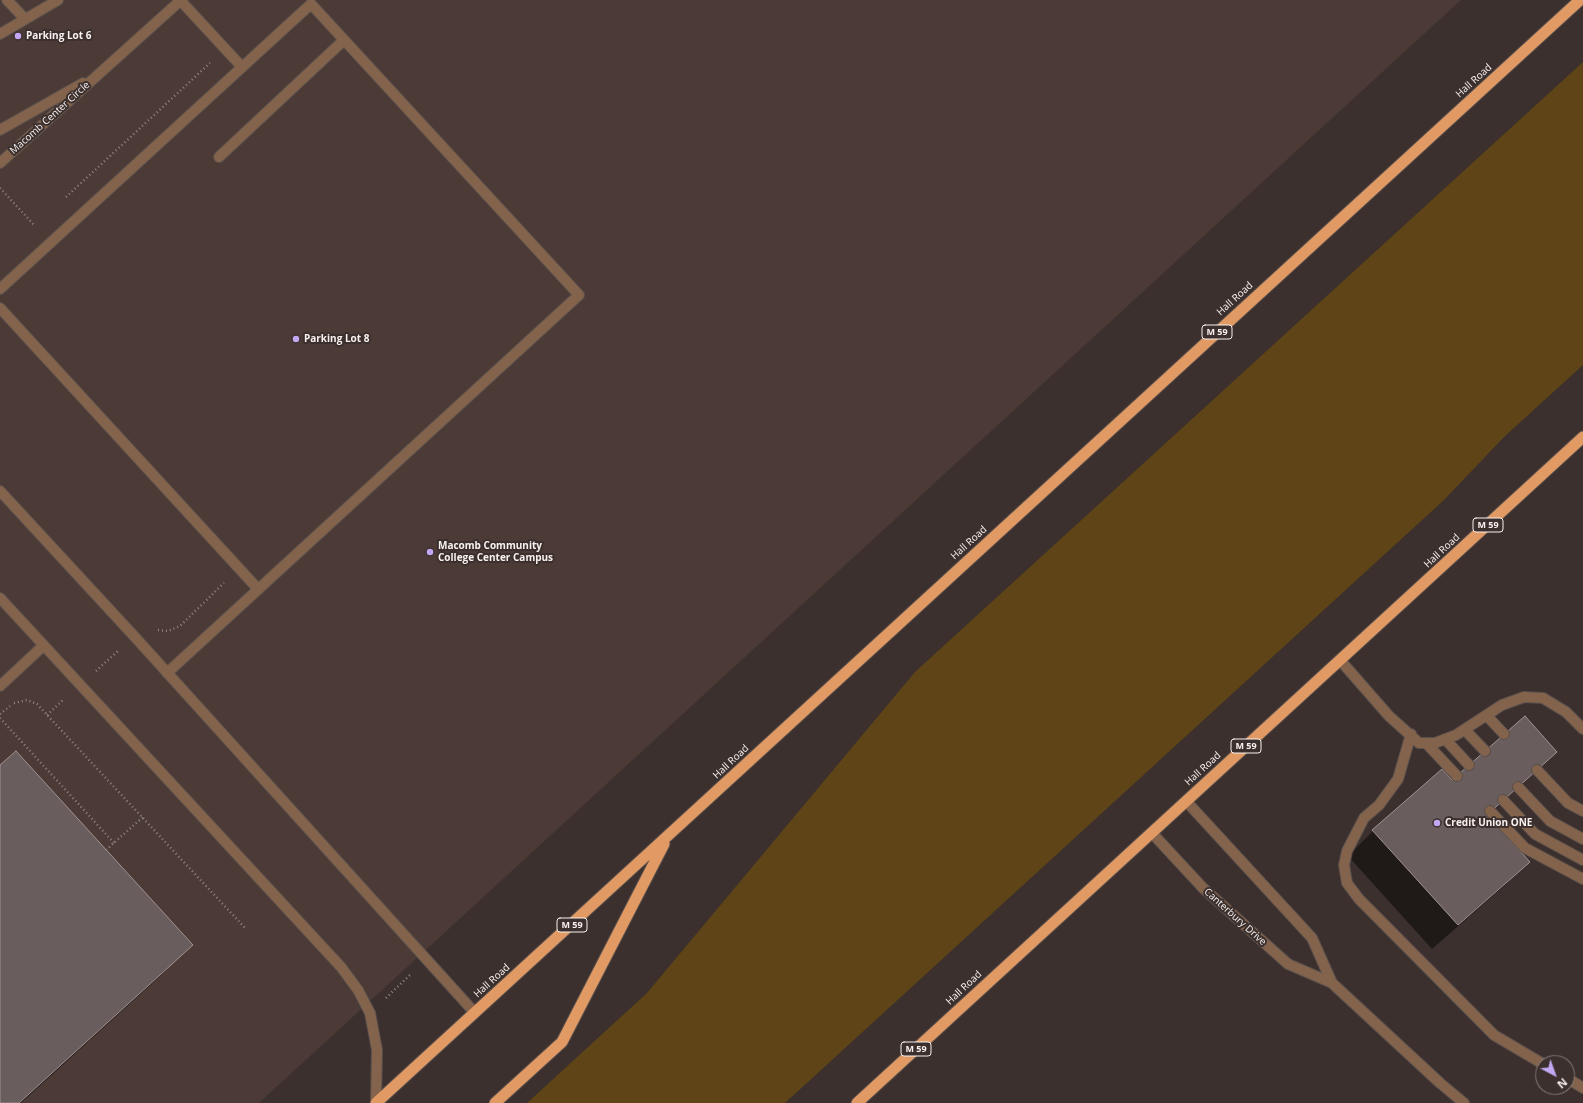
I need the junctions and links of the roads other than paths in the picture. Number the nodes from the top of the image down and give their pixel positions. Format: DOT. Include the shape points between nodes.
graph roads {
  1 [pos="7,0"];
  2 [pos="58,0"];
  3 [pos="181,0"];
  4 [pos="1580,0"];
  5 [pos="25,19"];
  6 [pos="0,34"];
  7 [pos="344,40"];
  8 [pos="242,67"];
  9 [pos="100,73"];
  10 [pos="0,130"];
  11 [pos="219,157"];
  12 [pos="0,163"];
  13 [pos="0,289"];
  14 [pos="0,308"];
  15 [pos="1583,437"];
  16 [pos="0,491"];
  17 [pos="258,589"];
  18 [pos="0,598"];
  19 [pos="44,646"];
  20 [pos="1340,660"];
  21 [pos="167,673"];
  22 [pos="0,686"];
  23 [pos="1487,716"];
  24 [pos="1583,729"];
  25 [pos="1465,730"];
  26 [pos="1411,734"];
  27 [pos="1504,734"];
  28 [pos="1445,739"];
  29 [pos="1426,743"];
  30 [pos="1485,751"];
  31 [pos="1469,765"];
  32 [pos="1537,770"];
  33 [pos="1457,776"];
  34 [pos="1518,787"];
  35 [pos="1503,800"];
  36 [pos="1186,802"];
  37 [pos="1490,811"];
  38 [pos="1583,812"];
  39 [pos="1152,833"];
  40 [pos="668,836"];
  41 [pos="1583,838"];
  42 [pos="1583,860"];
  43 [pos="1583,879"];
  44 [pos="1332,983"];
  45 [pos="475,1013"];
  46 [pos="1535,1059"];
  47 [pos="376,1103"];
  48 [pos="495,1103"];
  49 [pos="857,1103"];
  50 [pos="1464,1103"];
  1 -- 5 [label="street"];
  2 -- 5 [label="street"];
  3 -- 8 [label="street"];
  3 -- 9 [label="street, Macomb Center Circle"];
  4 -- 40 [label="highway, Hall Road / M 59"];
  5 -- 6 [label="street"];
  7 -- 8 [label="street" via="311,4"];
  7 -- 11 [label="street"];
  7 -- 17 [label="street" via="579,295"];
  8 -- 13 [label="street"];
  9 -- 10 [label="street, Macomb Center Circle"];
  9 -- 12 [label="street, Macomb Center Circle"];
  14 -- 17 [label="street"];
  15 -- 20 [label="highway, Hall Road / M 59"];
  16 -- 21 [label="street"];
  17 -- 21 [label="street"];
  18 -- 19 [label="street"];
  19 -- 22 [label="street"];
  19 -- 47 [label="street" via="341,967 358,990 370,1013 377,1050"];
  20 -- 26 [label="street" via="1389,716"];
  20 -- 36 [label="highway, Hall Road / M 59"];
  21 -- 45 [label="street"];
  23 -- 24 [label="street" via="1502,706 1524,697 1543,698 1566,712"];
  23 -- 25 [label="street"];
  23 -- 27 [label="street"];
  25 -- 28 [label="street"];
  25 -- 30 [label="street"];
  26 -- 29 [label="street" via="1419,743"];
  26 -- 46 [label="street" via="1398,779 1379,805 1364,818 1347,851 1344,865 1347,883 1359,899 1494,1035"];
  28 -- 29 [label="street"];
  28 -- 31 [label="street"];
  29 -- 33 [label="street"];
  32 -- 38 [label="street" via="1568,804"];
  34 -- 41 [label="street" via="1550,821"];
  35 -- 42 [label="street" via="1535,834"];
  36 -- 39 [label="highway, Hall Road / M 59"];
  36 -- 44 [label="street, Canterbury Drive" via="1312,938"];
  37 -- 43 [label="street" via="1525,848"];
  39 -- 44 [label="street, Canterbury Drive" via="1203,888 1288,964"];
  39 -- 49 [label="highway, Hall Road / M 59"];
  40 -- 45 [label="highway, Hall Road / M 59"];
  40 -- 48 [label="highway" via="562,1042"];
  44 -- 50 [label="street, Canterbury Drive"];
  45 -- 47 [label="highway, Hall Road / M 59"];
}
